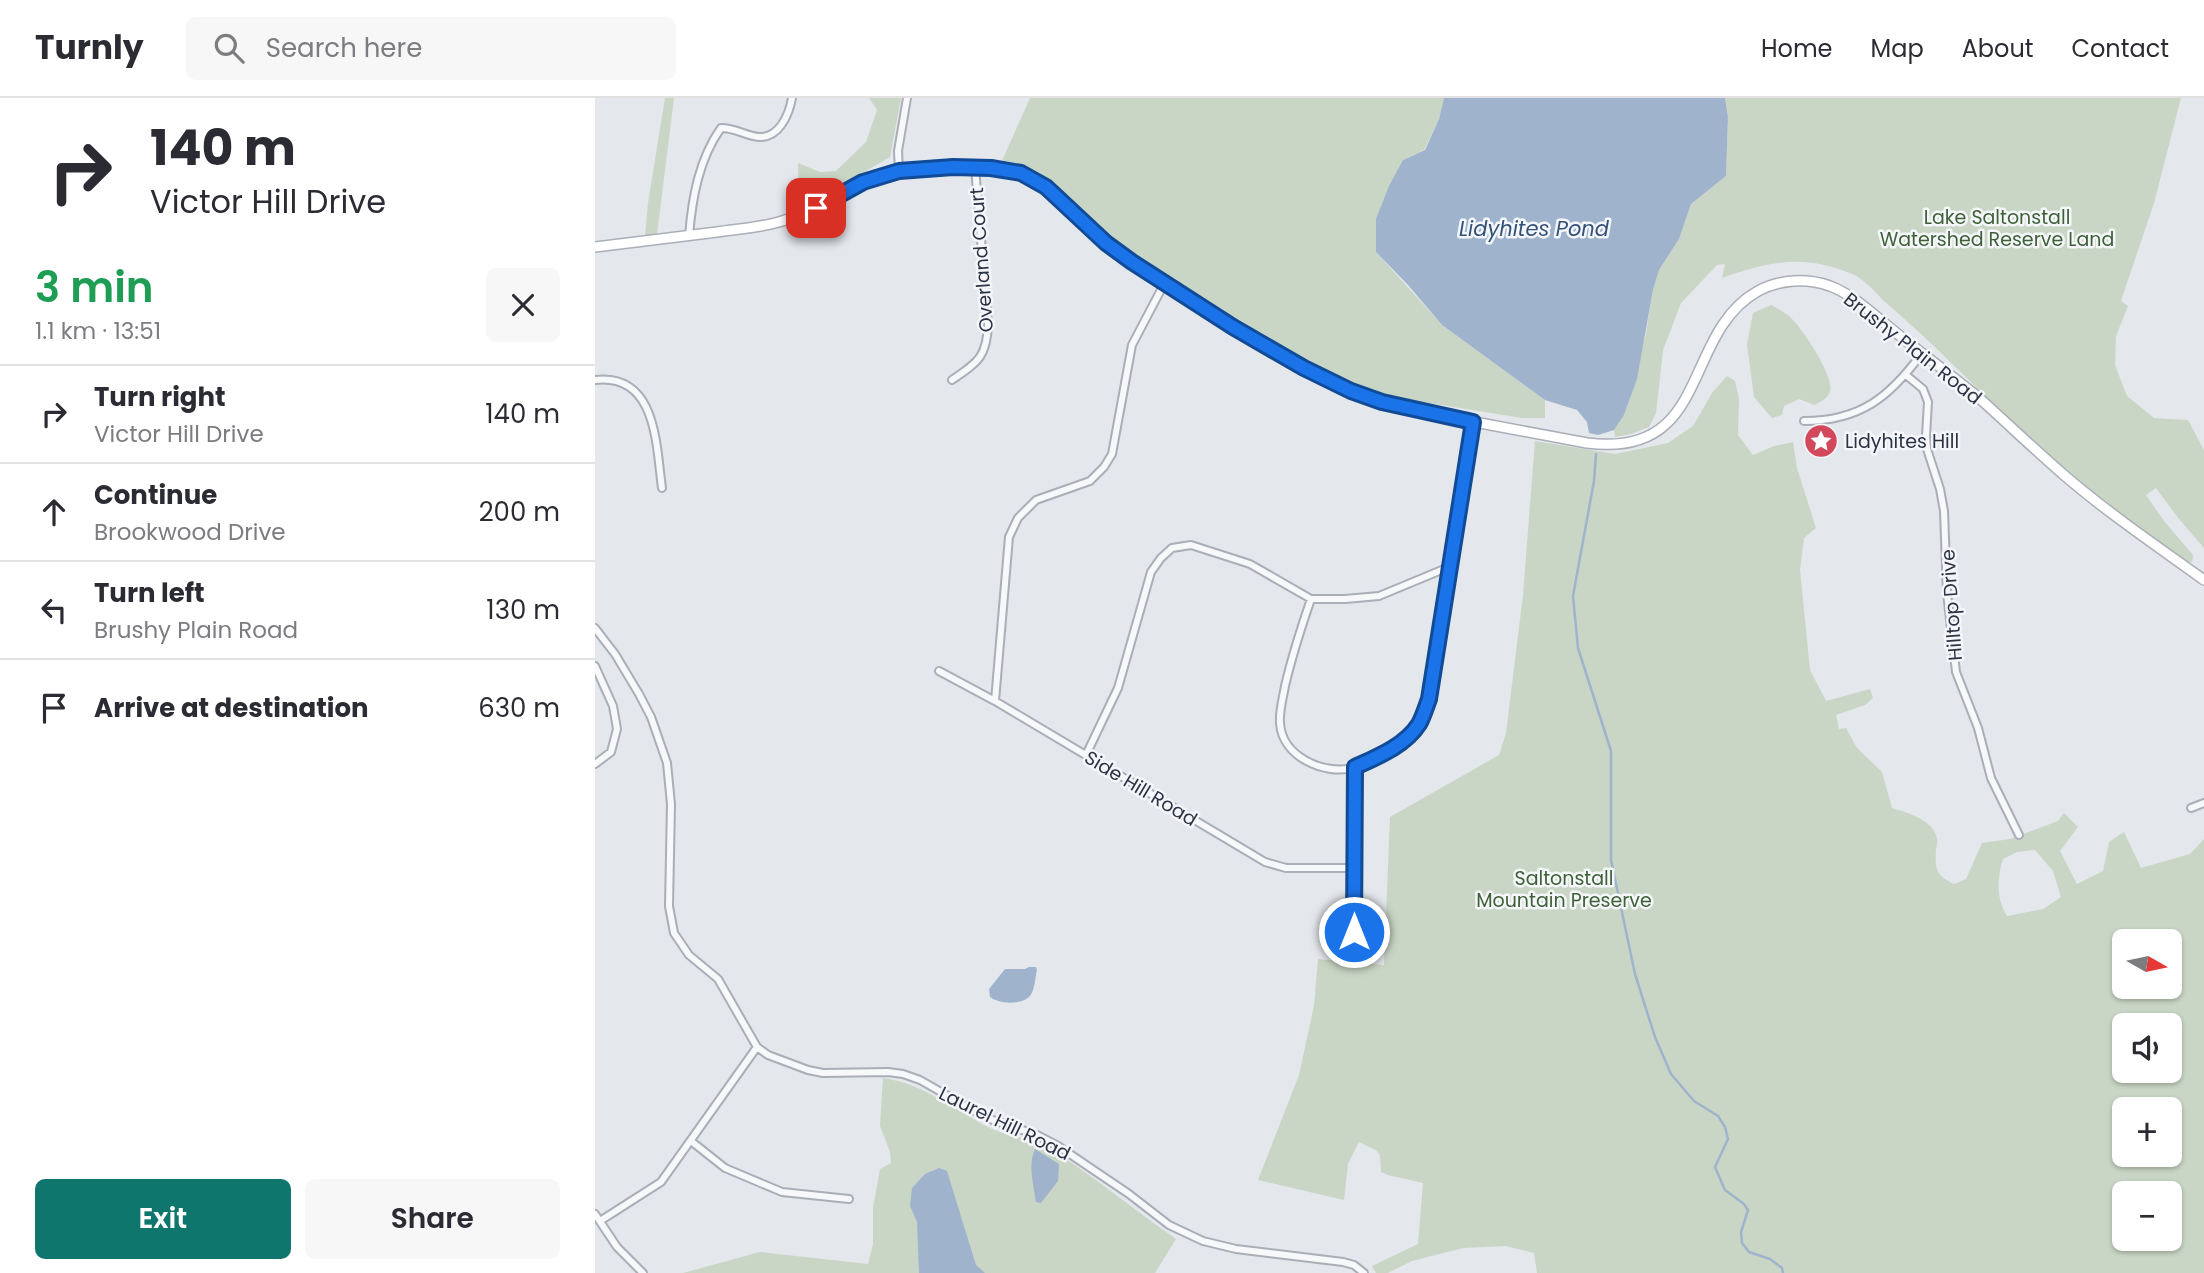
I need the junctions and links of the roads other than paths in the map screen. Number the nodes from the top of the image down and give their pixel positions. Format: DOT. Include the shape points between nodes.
graph roads {
  1 [pos="792,98"];
  2 [pos="907,98"];
  3 [pos="975,167"];
  4 [pos="899,171"];
  5 [pos="689,236"];
  6 [pos="595,247"];
  7 [pos="1164,284"];
  8 [pos="1922,353"];
  9 [pos="1906,375"];
  10 [pos="595,380"];
  11 [pos="952,380"];
  12 [pos="1804,421"];
  13 [pos="1473,422"];
  14 [pos="662,488"];
  15 [pos="1449,567"];
  16 [pos="2204,580"];
  17 [pos="1311,599"];
  18 [pos="595,629"];
  19 [pos="595,666"];
  20 [pos="939,671"];
  21 [pos="996,701"];
  22 [pos="1086,755"];
  23 [pos="595,764"];
  24 [pos="1355,767"];
  25 [pos="2204,803"];
  26 [pos="2191,808"];
  27 [pos="2019,835"];
  28 [pos="1353,868"];
  29 [pos="1354,932"];
  30 [pos="757,1047"];
  31 [pos="691,1141"];
  32 [pos="849,1199"];
  33 [pos="597,1217"];
  34 [pos="643,1273"];
  35 [pos="1364,1273"];
  1 -- 5 [label="street" via="783,124 774,132 760,137 721,128 695,186"];
  2 -- 4 [label="street"];
  3 -- 4 [label="main road, Brushy Plain Road"];
  3 -- 7 [label="main road, Brushy Plain Road" via="1034,178 1106,243"];
  3 -- 11 [label="street, Overland Court" via="987,344 982,356"];
  4 -- 5 [label="main road, Brushy Plain Road" via="863,182 791,219"];
  5 -- 6 [label="main road, Brushy Plain Road"];
  7 -- 13 [label="main road, Brushy Plain Road" via="1254,340 1351,391"];
  7 -- 21 [label="street" via="1132,345 1108,461 1090,481 1036,500 1018,518 1009,537"];
  8 -- 9 [label="street"];
  8 -- 13 [label="main road, Brushy Plain Road" via="1842,292 1808,281 1777,283 1747,298 1728,316 1680,409 1648,436 1601,445"];
  8 -- 16 [label="main road, Brushy Plain Road" via="2075,484"];
  9 -- 12 [label="street" via="1889,393 1862,410"];
  9 -- 27 [label="street, Hilltop Drive" via="1923,389 1928,402 1927,449 1944,512 1956,672 1991,778"];
  10 -- 14 [label="street" via="619,382 637,392 647,405"];
  13 -- 15 [label="street"];
  15 -- 17 [label="street" via="1379,596"];
  15 -- 24 [label="street" via="1429,699 1419,724 1396,746"];
  17 -- 22 [label="street" via="1249,564 1191,545 1172,548 1151,572 1118,688"];
  17 -- 24 [label="street" via="1295,643 1280,724 1296,756 1329,768"];
  18 -- 30 [label="street" via="639,694 667,763 669,906 674,933 689,955 718,979"];
  19 -- 23 [label="street" via="613,706 617,729 611,752"];
  20 -- 21 [label="street, Side Hill Road"];
  21 -- 22 [label="street, Side Hill Road"];
  22 -- 28 [label="street, Side Hill Road" via="1265,862 1286,868"];
  24 -- 28 [label="street"];
  25 -- 26 [label="street"];
  28 -- 29 [label="street"];
  30 -- 31 [label="street"];
  30 -- 35 [label="street, Laurel Hill Road" via="808,1070 888,1072 920,1080 987,1118 1058,1146 1169,1225 1203,1241 1343,1262"];
  31 -- 32 [label="street" via="725,1168 782,1192"];
  31 -- 33 [label="street" via="661,1182"];
  33 -- 34 [label="street" via="617,1247"];
}
